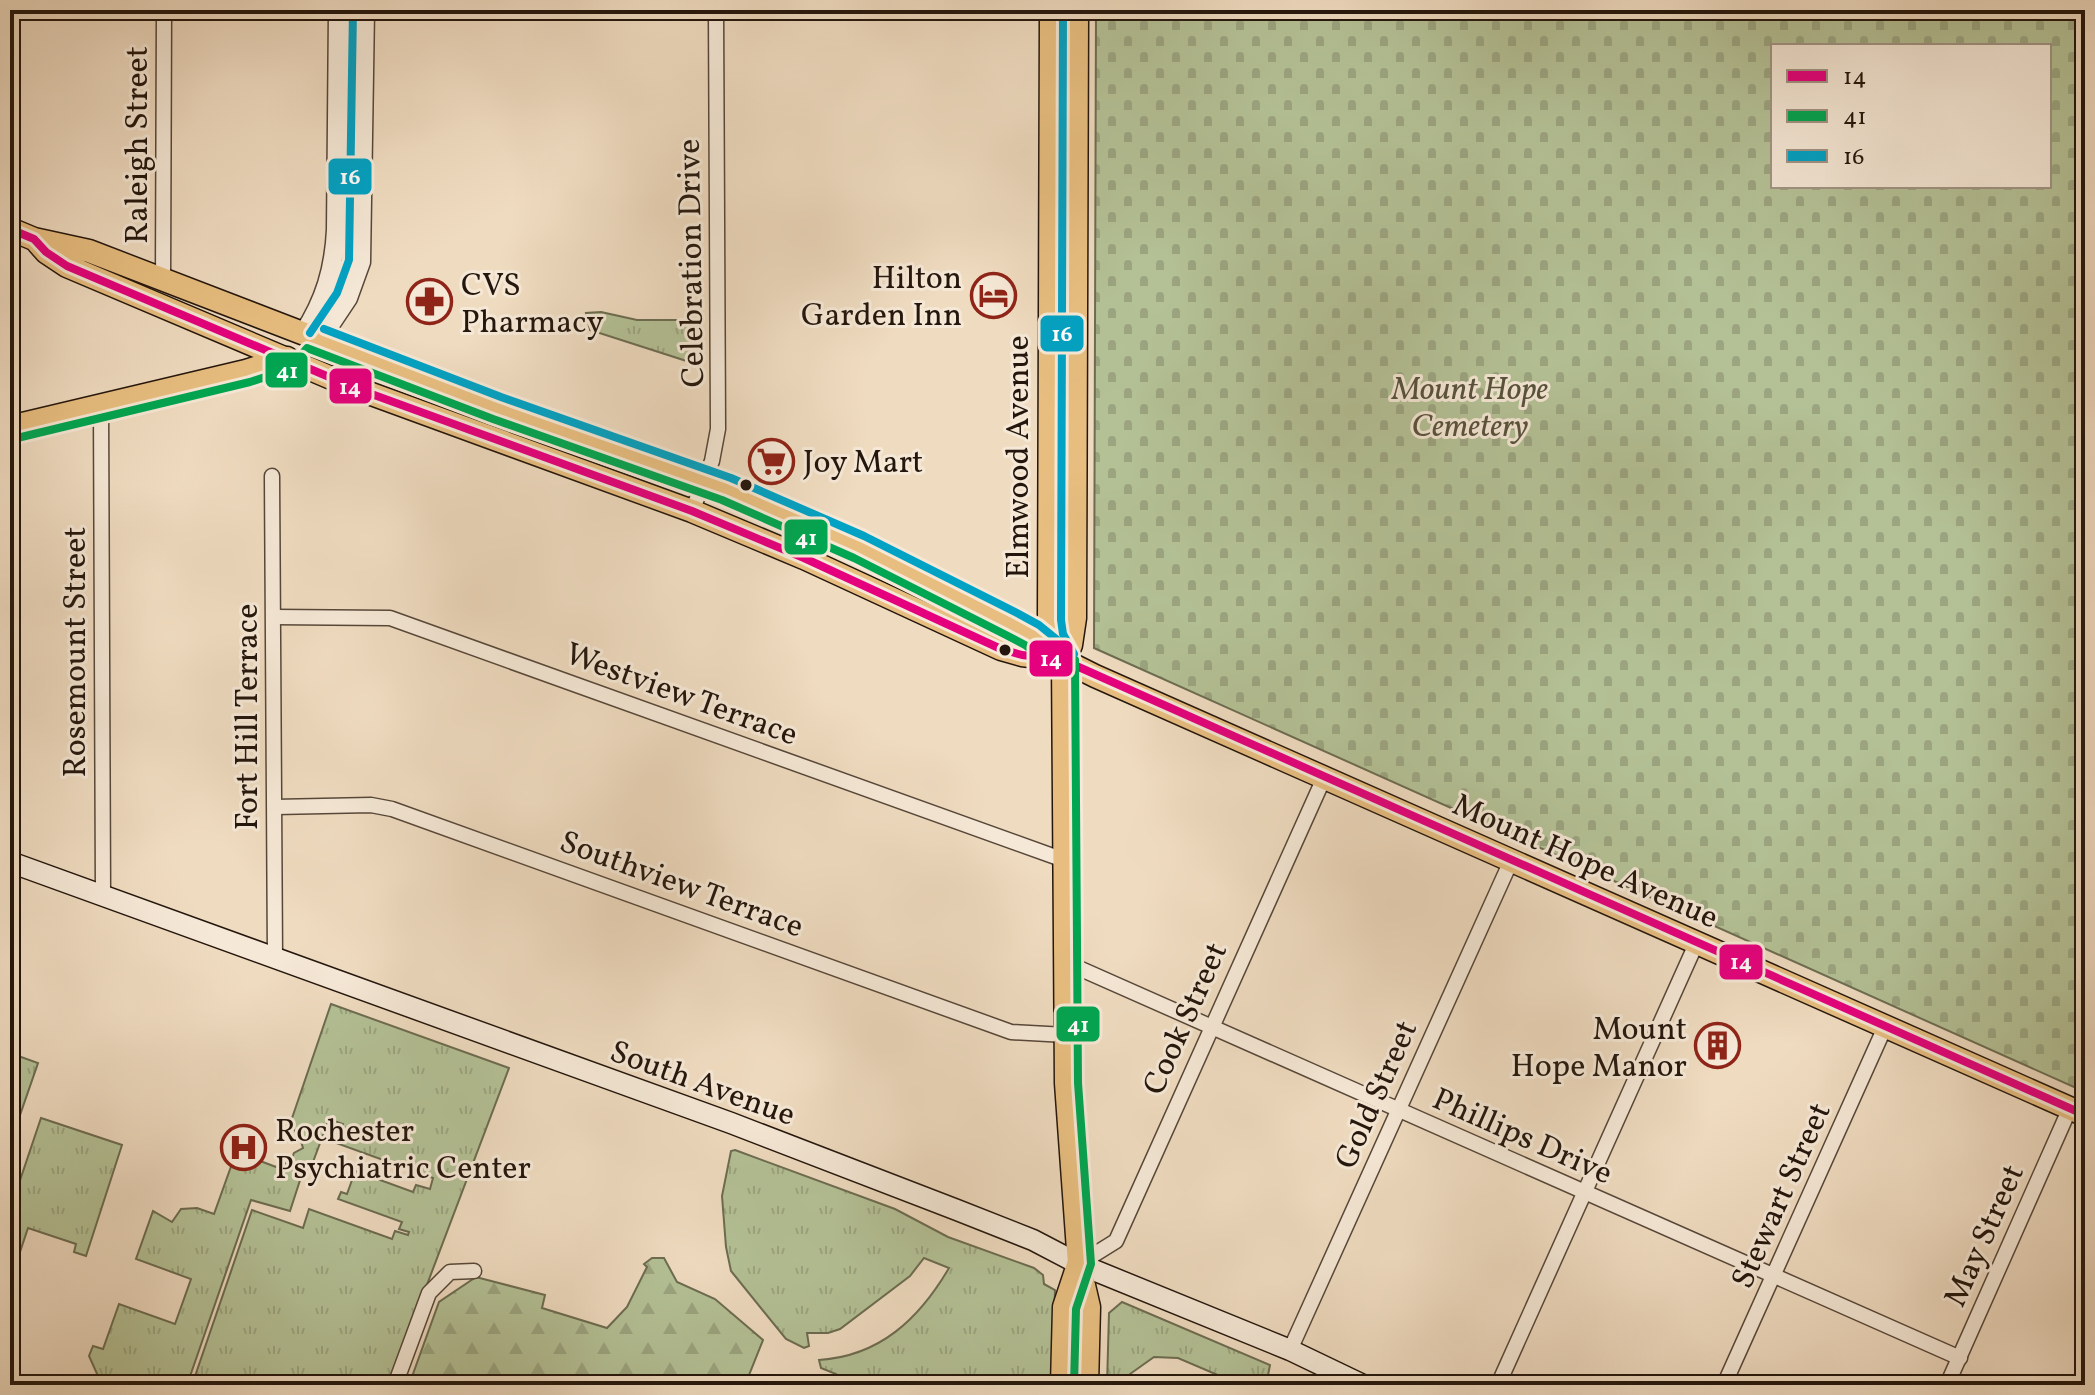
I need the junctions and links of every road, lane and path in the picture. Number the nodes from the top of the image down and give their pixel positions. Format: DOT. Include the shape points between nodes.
graph roads {
  1 [pos="164,10"];
  2 [pos="338,10"];
  3 [pos="365,10"];
  4 [pos="716,10"];
  5 [pos="1051,10"];
  6 [pos="1077,10"];
  7 [pos="336,110"];
  8 [pos="364,110"];
  9 [pos="10,229"];
  10 [pos="34,239"];
  11 [pos="163,281"];
  12 [pos="311,337"];
  13 [pos="283,359"];
  14 [pos="101,406"];
  15 [pos="10,427"];
  16 [pos="272,476"];
  17 [pos="704,481"];
  18 [pos="692,511"];
  19 [pos="274,617"];
  20 [pos="1063,660"];
  21 [pos="1324,778"];
  22 [pos="275,807"];
  23 [pos="1064,860"];
  24 [pos="1511,861"];
  25 [pos="10,862"];
  26 [pos="103,897"];
  27 [pos="1696,944"];
  28 [pos="275,959"];
  29 [pos="1065,962"];
  30 [pos="1211,1026"];
  31 [pos="1885,1027"];
  32 [pos="1066,1035"];
  33 [pos="1398,1110"];
  34 [pos="2078,1112"];
  35 [pos="1585,1192"];
  36 [pos="1079,1264"];
  37 [pos="474,1271"];
  38 [pos="1774,1276"];
  39 [pos="1290,1350"];
  40 [pos="1960,1358"];
  41 [pos="395,1385"];
  42 [pos="1062,1385"];
  43 [pos="1087,1385"];
  44 [pos="1363,1385"];
  45 [pos="1498,1385"];
  46 [pos="1724,1385"];
  47 [pos="1947,1385"];
  1 -- 11 [label="street, Raleigh Street"];
  2 -- 7 [label="street"];
  3 -- 8 [label="street"];
  4 -- 17 [label="street, Celebration Drive" via="719,398 718,429"];
  5 -- 20 [label="main road, Elmwood Avenue" via="1049,621"];
  6 -- 20 [label="main road, Elmwood Avenue" via="1075,618"];
  7 -- 8 [label="street"];
  7 -- 12 [label="street" via="333,264"];
  8 -- 12 [label="street" via="361,262 348,298"];
  9 -- 10 [label="main road, Mount Hope Avenue"];
  10 -- 11 [label="main road, Mount Hope Avenue" via="89,251"];
  10 -- 13 [label="main road, Mount Hope Avenue" via="67,266"];
  11 -- 12 [label="main road, Mount Hope Avenue"];
  12 -- 13 [label="main road"];
  12 -- 17 [label="main road, Mount Hope Avenue"];
  13 -- 14 [label="main road"];
  13 -- 18 [label="main road, Mount Hope Avenue"];
  14 -- 15 [label="main road"];
  14 -- 26 [label="street, Rosemount Street"];
  16 -- 19 [label="street, Fort Hill Terrace"];
  17 -- 18 [label="street, Celebration Drive"];
  17 -- 20 [label="main road, Mount Hope Avenue" via="872,554 1020,628"];
  18 -- 20 [label="main road, Mount Hope Avenue" via="1001,649"];
  19 -- 22 [label="street, Fort Hill Terrace"];
  19 -- 23 [label="street, Westview Terrace" via="390,618"];
  20 -- 21 [label="main road, Mount Hope Avenue"];
  20 -- 23 [label="main road, Elmwood Avenue"];
  21 -- 24 [label="main road, Mount Hope Avenue"];
  21 -- 30 [label="street, Cook Street"];
  22 -- 28 [label="street, Fort Hill Terrace"];
  22 -- 32 [label="street, Southview Terrace" via="392,809 1011,1032"];
  23 -- 29 [label="main road, Elmwood Avenue"];
  24 -- 27 [label="main road, Mount Hope Avenue"];
  24 -- 33 [label="street, Gold Street"];
  25 -- 26 [label="main road, South Avenue"];
  26 -- 28 [label="main road, South Avenue"];
  27 -- 31 [label="main road, Mount Hope Avenue"];
  27 -- 35 [label="street"];
  28 -- 36 [label="main road, South Avenue" via="745,1128 1033,1240"];
  29 -- 30 [label="street, Phillips Drive"];
  29 -- 32 [label="main road, Elmwood Avenue"];
  30 -- 33 [label="street, Phillips Drive"];
  30 -- 36 [label="street, Cook Street" via="1116,1241"];
  31 -- 34 [label="main road, Mount Hope Avenue"];
  31 -- 38 [label="street, Stewart Street"];
  32 -- 36 [label="main road, Elmwood Avenue"];
  33 -- 35 [label="street, Phillips Drive"];
  33 -- 39 [label="street, Gold Street"];
  34 -- 40 [label="street, May Street"];
  35 -- 38 [label="street, Phillips Drive"];
  35 -- 45 [label="street"];
  36 -- 39 [label="main road, South Avenue"];
  36 -- 42 [label="main road, Elmwood Avenue" via="1064,1307"];
  36 -- 43 [label="main road, Elmwood Avenue" via="1089,1307"];
  37 -- 41 [label="street" via="450,1272 429,1293"];
  38 -- 40 [label="street, Phillips Drive"];
  38 -- 46 [label="street, Stewart Street"];
  39 -- 44 [label="main road, South Avenue"];
  40 -- 47 [label="street, May Street"];
}
